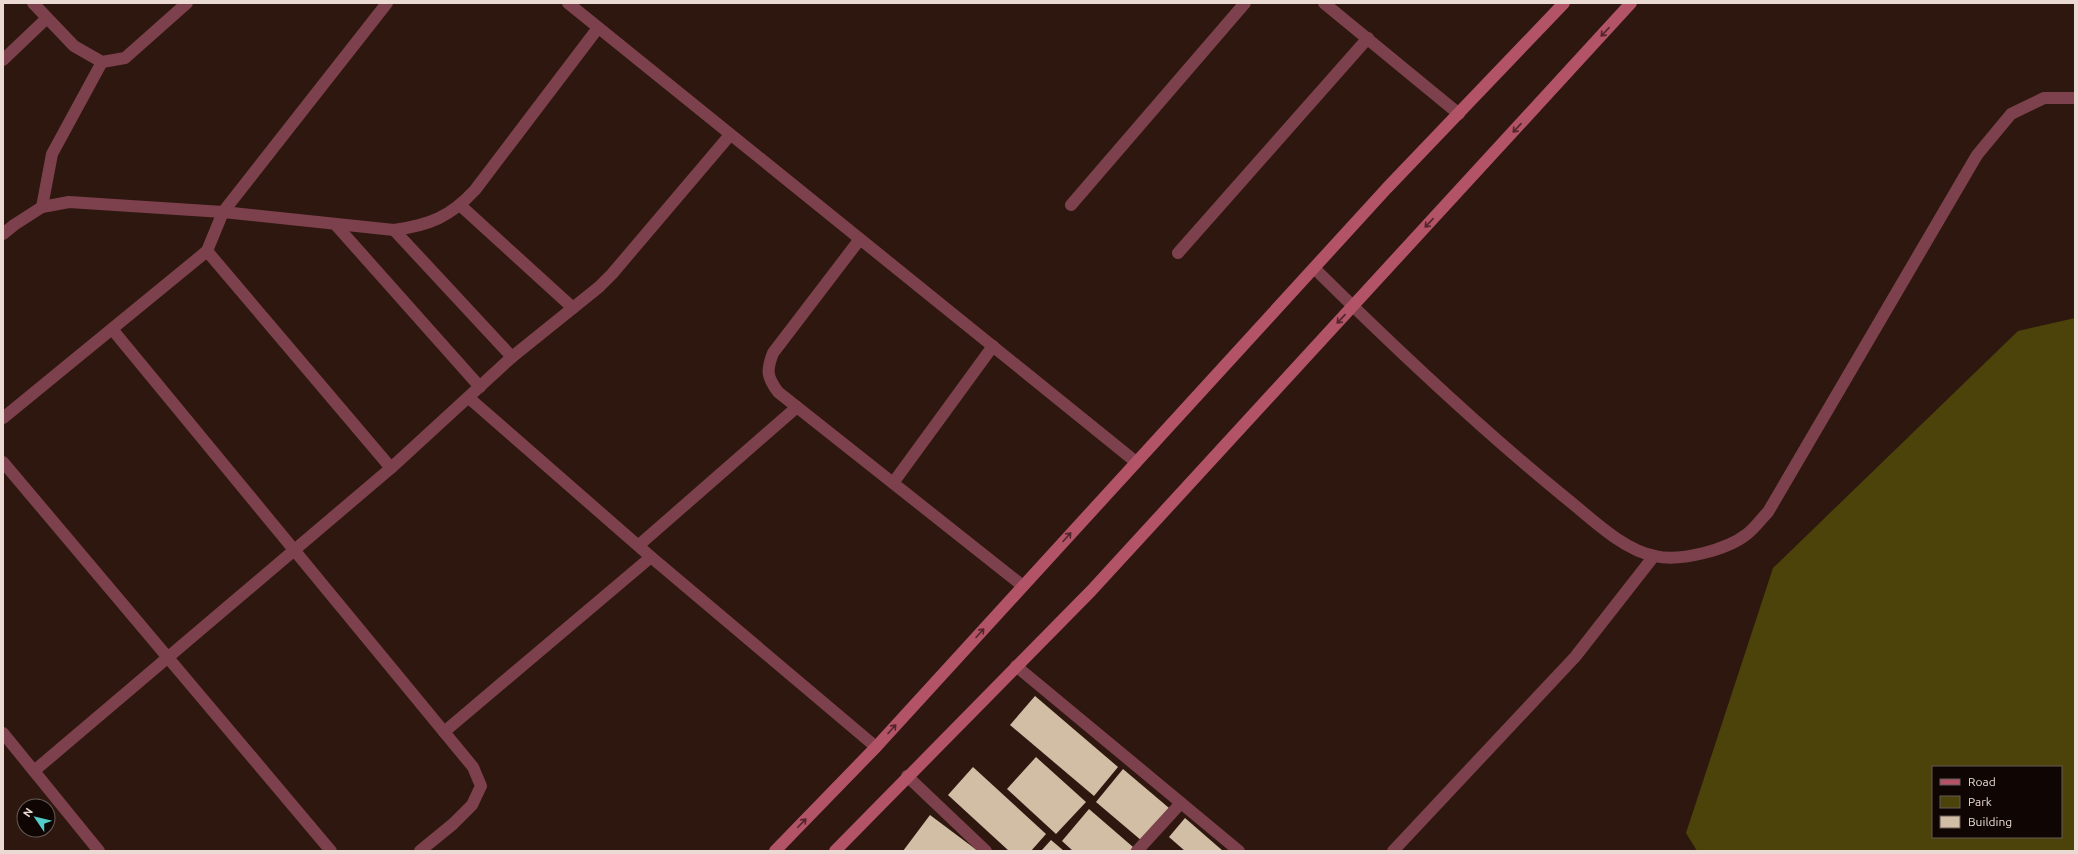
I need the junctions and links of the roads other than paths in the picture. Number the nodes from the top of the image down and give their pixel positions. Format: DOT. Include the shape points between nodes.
graph roads {
  1 [pos="33,3"];
  2 [pos="186,3"];
  3 [pos="387,3"];
  4 [pos="568,3"];
  5 [pos="1245,3"];
  6 [pos="1324,3"];
  7 [pos="1564,3"];
  8 [pos="1631,3"];
  9 [pos="47,18"];
  10 [pos="598,28"];
  11 [pos="1368,38"];
  12 [pos="3,60"];
  13 [pos="102,62"];
  14 [pos="2075,98"];
  15 [pos="1459,114"];
  16 [pos="730,135"];
  17 [pos="1071,205"];
  18 [pos="461,206"];
  19 [pos="42,207"];
  20 [pos="223,212"];
  21 [pos="335,224"];
  22 [pos="394,230"];
  23 [pos="3,234"];
  24 [pos="860,239"];
  25 [pos="208,251"];
  26 [pos="1178,253"];
  27 [pos="1314,268"];
  28 [pos="1353,307"];
  29 [pos="573,308"];
  30 [pos="112,328"];
  31 [pos="992,346"];
  32 [pos="512,357"];
  33 [pos="480,387"];
  34 [pos="469,398"];
  35 [pos="797,407"];
  36 [pos="3,418"];
  37 [pos="3,462"];
  38 [pos="1136,462"];
  39 [pos="391,468"];
  40 [pos="893,483"];
  41 [pos="638,545"];
  42 [pos="293,551"];
  43 [pos="1654,556"];
  44 [pos="651,557"];
  45 [pos="1023,586"];
  46 [pos="169,658"];
  47 [pos="1016,666"];
  48 [pos="444,732"];
  49 [pos="3,733"];
  50 [pos="876,747"];
  51 [pos="34,771"];
  52 [pos="907,776"];
  53 [pos="1181,803"];
  54 [pos="99,851"];
  55 [pos="331,851"];
  56 [pos="420,851"];
  57 [pos="775,851"];
  58 [pos="835,851"];
  59 [pos="986,851"];
  60 [pos="1137,851"];
  61 [pos="1239,851"];
  62 [pos="1392,851"];
  1 -- 9 [label="street"];
  2 -- 13 [label="street" via="125,58"];
  3 -- 20 [label="street"];
  4 -- 10 [label="street"];
  5 -- 17 [label="street"];
  6 -- 11 [label="street"];
  7 -- 15 [label="main road"];
  8 -- 28 [label="main road, one-way"];
  9 -- 12 [label="street"];
  9 -- 13 [label="street" via="74,46"];
  10 -- 16 [label="street"];
  10 -- 18 [label="street"];
  11 -- 15 [label="street"];
  11 -- 26 [label="street"];
  13 -- 19 [label="street" via="52,154"];
  14 -- 43 [label="street" via="2044,98 2011,114 1977,155 1768,512 1748,534 1730,545 1675,559"];
  15 -- 27 [label="main road"];
  16 -- 24 [label="street"];
  16 -- 29 [label="street" via="612,274"];
  18 -- 22 [label="street" via="435,222"];
  18 -- 29 [label="street"];
  19 -- 20 [label="street" via="69,202"];
  19 -- 23 [label="street"];
  20 -- 21 [label="street"];
  20 -- 25 [label="street"];
  21 -- 22 [label="street"];
  21 -- 33 [label="street"];
  22 -- 32 [label="street"];
  24 -- 31 [label="street"];
  24 -- 35 [label="street" via="773,353 768,365 769,380 778,392"];
  25 -- 30 [label="street"];
  25 -- 39 [label="street"];
  27 -- 28 [label="street"];
  27 -- 38 [label="main road"];
  28 -- 43 [label="street" via="1532,470 1623,543"];
  28 -- 47 [label="main road, one-way" via="1090,591"];
  29 -- 32 [label="street"];
  30 -- 36 [label="street"];
  30 -- 42 [label="street"];
  31 -- 38 [label="street"];
  31 -- 40 [label="street"];
  32 -- 33 [label="street"];
  33 -- 34 [label="street"];
  34 -- 39 [label="street"];
  34 -- 41 [label="street"];
  35 -- 40 [label="street"];
  35 -- 41 [label="street"];
  37 -- 46 [label="street"];
  45 -- 38 [label="main road, one-way"];
  39 -- 42 [label="street"];
  40 -- 45 [label="street"];
  41 -- 44 [label="street"];
  42 -- 46 [label="street"];
  42 -- 48 [label="street"];
  43 -- 62 [label="street" via="1575,657"];
  44 -- 48 [label="street"];
  44 -- 50 [label="street"];
  50 -- 45 [label="main road, one-way"];
  46 -- 51 [label="street"];
  46 -- 55 [label="street"];
  47 -- 52 [label="main road"];
  47 -- 53 [label="street"];
  48 -- 56 [label="street" via="473,767 481,786 472,805"];
  49 -- 51 [label="street"];
  57 -- 50 [label="main road, one-way"];
  51 -- 54 [label="street"];
  52 -- 58 [label="main road"];
  52 -- 59 [label="street"];
  53 -- 60 [label="street"];
  53 -- 61 [label="street"];
}
